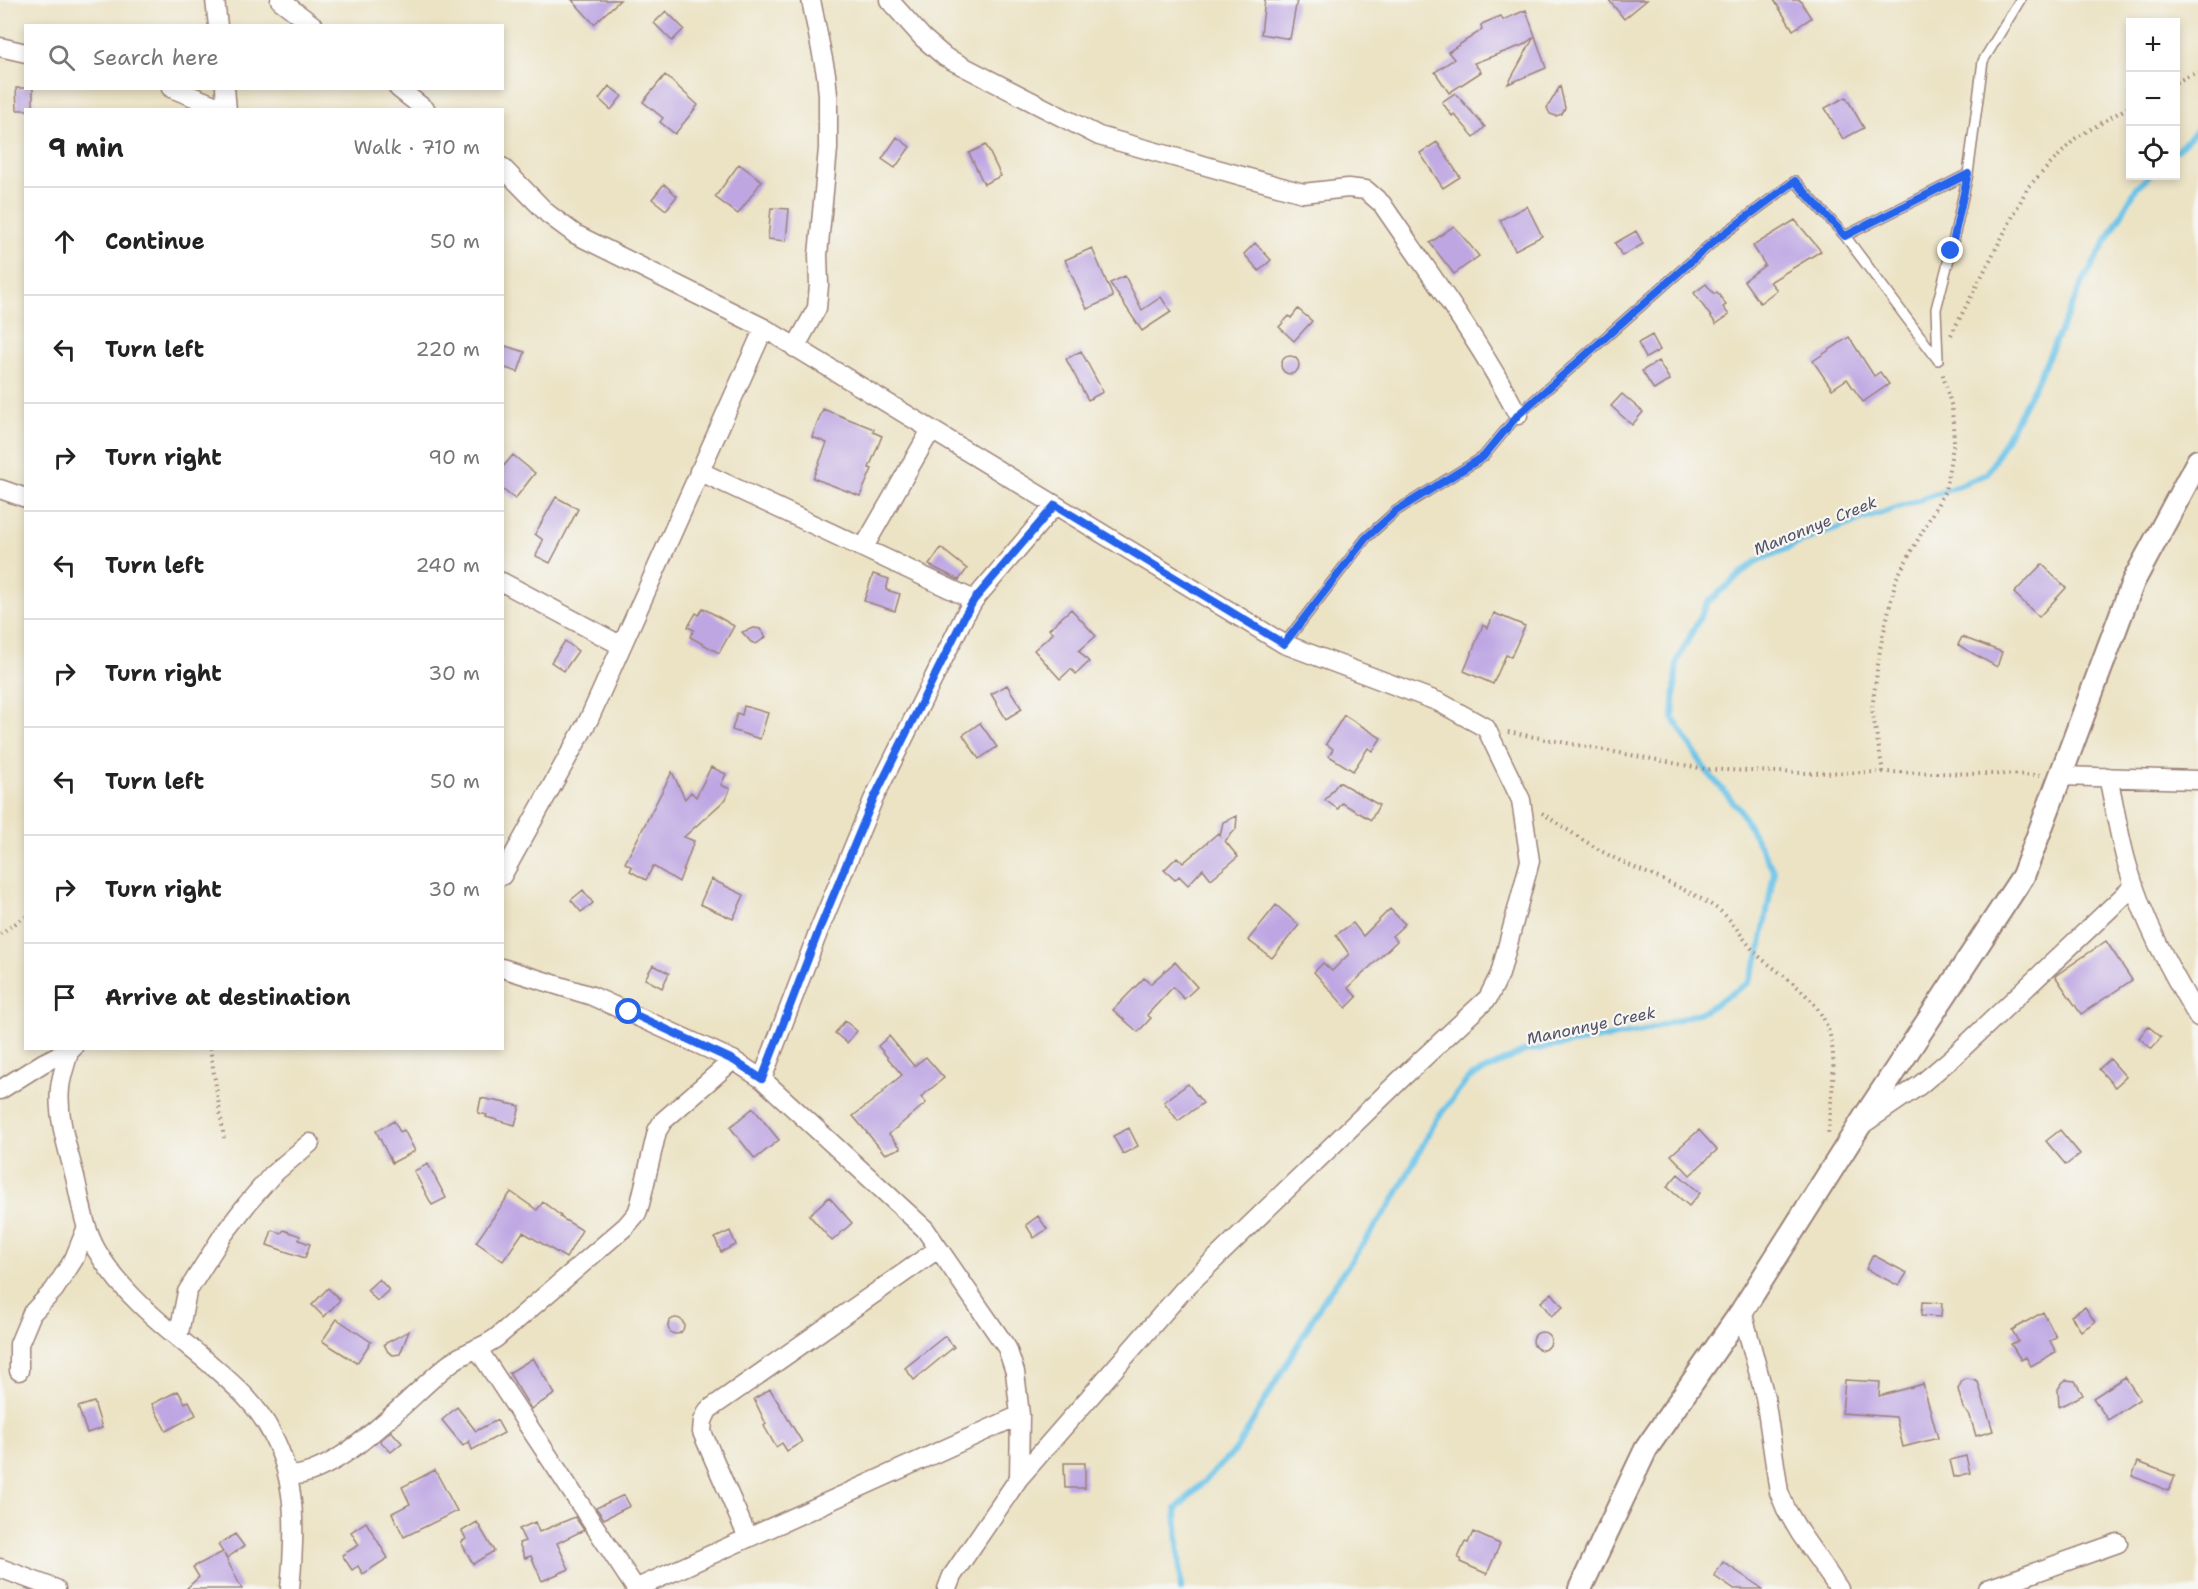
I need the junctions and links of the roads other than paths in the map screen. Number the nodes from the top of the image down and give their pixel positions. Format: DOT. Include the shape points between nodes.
graph roads {
  1 [pos="216,0"];
  2 [pos="280,0"];
  3 [pos="811,0"];
  4 [pos="889,0"];
  5 [pos="2020,0"];
  6 [pos="218,24"];
  7 [pos="311,24"];
  8 [pos="0,47"];
  9 [pos="24,53"];
  10 [pos="176,90"];
  11 [pos="225,90"];
  12 [pos="401,90"];
  13 [pos="222,108"];
  14 [pos="227,108"];
  15 [pos="423,108"];
  16 [pos="505,170"];
  17 [pos="1968,174"];
  18 [pos="1845,236"];
  19 [pos="764,328"];
  20 [pos="795,348"];
  21 [pos="1518,415"];
  22 [pos="931,430"];
  23 [pos="2198,461"];
  24 [pos="699,471"];
  25 [pos="0,489"];
  26 [pos="24,497"];
  27 [pos="1055,505"];
  28 [pos="864,547"];
  29 [pos="504,583"];
  30 [pos="974,600"];
  31 [pos="1284,644"];
  32 [pos="620,645"];
  33 [pos="2059,776"];
  34 [pos="2108,777"];
  35 [pos="2198,780"];
  36 [pos="504,872"];
  37 [pos="2134,886"];
  38 [pos="504,969"];
  39 [pos="2198,1017"];
  40 [pos="69,1050"];
  41 [pos="71,1050"];
  42 [pos="733,1060"];
  43 [pos="762,1079"];
  44 [pos="0,1090"];
  45 [pos="1859,1127"];
  46 [pos="310,1143"];
  47 [pos="87,1227"];
  48 [pos="938,1249"];
  49 [pos="1742,1311"];
  50 [pos="178,1338"];
  51 [pos="477,1348"];
  52 [pos="19,1371"];
  53 [pos="1020,1415"];
  54 [pos="289,1476"];
  55 [pos="1019,1478"];
  56 [pos="748,1538"];
  57 [pos="2118,1543"];
  58 [pos="0,1568"];
  59 [pos="56,1589"];
  60 [pos="290,1589"];
  61 [pos="636,1589"];
  62 [pos="946,1589"];
  63 [pos="1580,1589"];
  64 [pos="1839,1589"];
  65 [pos="1988,1589"];
  1 -- 6 [label="street"];
  2 -- 7 [label="street"];
  3 -- 20 [label="street" via="827,85 828,149 817,308"];
  4 -- 21 [label="street" via="945,57 1099,136 1303,193 1366,190 1382,204 1471,333"];
  5 -- 17 [label="lane" via="1983,61"];
  8 -- 9 [label="street"];
  10 -- 13 [label="street"];
  11 -- 14 [label="street"];
  12 -- 15 [label="street"];
  16 -- 19 [label="street" via="548,214 575,234"];
  17 -- 18 [label="lane"];
  17 -- 18 [label="lane" via="1936,309 1938,360"];
  18 -- 21 [label="lane" via="1795,181 1713,242"];
  19 -- 20 [label="street"];
  19 -- 24 [label="street"];
  20 -- 22 [label="street"];
  21 -- 31 [label="lane" via="1483,457 1396,511 1366,538"];
  22 -- 27 [label="street"];
  22 -- 28 [label="street"];
  23 -- 33 [label="street" via="2133,582"];
  24 -- 28 [label="street"];
  24 -- 32 [label="street"];
  25 -- 26 [label="street"];
  27 -- 30 [label="street"];
  27 -- 31 [label="street"];
  28 -- 30 [label="street"];
  29 -- 32 [label="street"];
  30 -- 43 [label="street" via="873,800"];
  31 -- 55 [label="street" via="1439,702 1486,728 1521,800 1530,861 1500,974 1488,998 1185,1288"];
  32 -- 36 [label="street" via="589,719"];
  33 -- 34 [label="street"];
  33 -- 45 [label="street" via="2023,876"];
  34 -- 35 [label="street"];
  34 -- 37 [label="street"];
  37 -- 39 [label="street" via="2175,978"];
  37 -- 45 [label="street" via="1953,1057"];
  38 -- 42 [label="street" via="592,996"];
  40 -- 44 [label="street"];
  41 -- 47 [label="street" via="60,1086 61,1114"];
  42 -- 43 [label="street"];
  42 -- 51 [label="street" via="663,1121 657,1131 637,1213 626,1226 496,1338"];
  43 -- 48 [label="street" via="925,1229"];
  45 -- 49 [label="street"];
  46 -- 50 [label="street" via="272,1175 223,1235 187,1292"];
  47 -- 50 [label="street" via="114,1276"];
  47 -- 52 [label="street" via="74,1259 54,1290 32,1313 19,1344"];
  48 -- 53 [label="street" via="1007,1348 1016,1372"];
  48 -- 56 [label="street" via="708,1410 702,1432"];
  49 -- 63 [label="street" via="1646,1449"];
  49 -- 64 [label="street" via="1765,1397 1779,1492 1800,1533"];
  50 -- 54 [label="street" via="251,1401 273,1434"];
  51 -- 54 [label="street" via="448,1364 400,1410 340,1457 315,1471"];
  51 -- 61 [label="street"];
  53 -- 55 [label="street"];
  53 -- 56 [label="street"];
  54 -- 60 [label="street" via="294,1536"];
  55 -- 62 [label="street"];
  56 -- 61 [label="street"];
  57 -- 65 [label="street"];
  58 -- 59 [label="street"];
}
